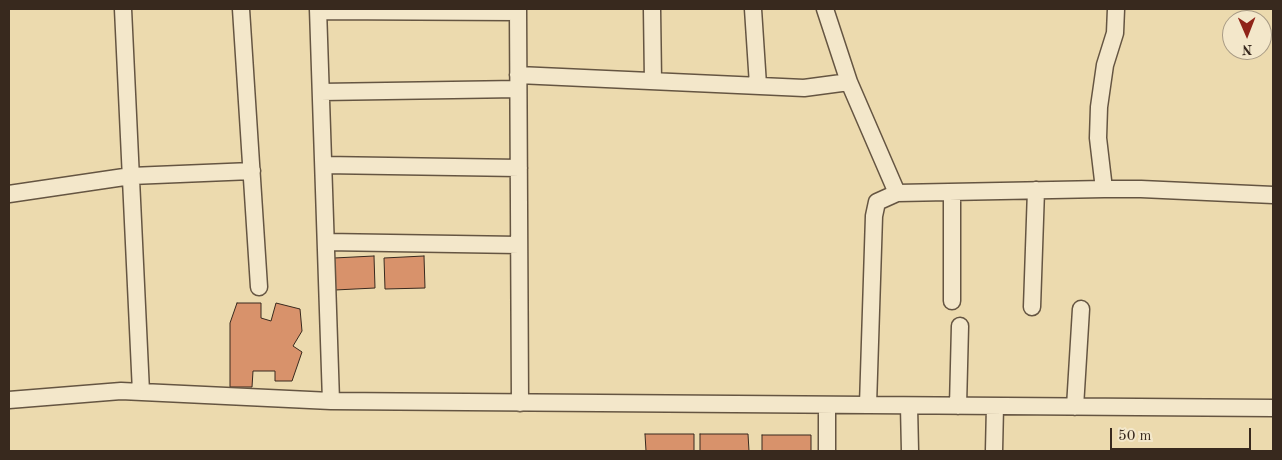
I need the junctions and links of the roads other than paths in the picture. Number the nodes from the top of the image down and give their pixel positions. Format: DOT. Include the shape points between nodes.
graph roads {
  1 [pos="123,9"];
  2 [pos="241,9"];
  3 [pos="652,9"];
  4 [pos="753,9"];
  5 [pos="825,9"];
  6 [pos="1116,9"];
  7 [pos="319,10"];
  8 [pos="518,11"];
  9 [pos="653,81"];
  10 [pos="518,82"];
  11 [pos="849,82"];
  12 [pos="758,86"];
  13 [pos="321,92"];
  14 [pos="324,165"];
  15 [pos="519,168"];
  16 [pos="252,171"];
  17 [pos="130,176"];
  18 [pos="1104,189"];
  19 [pos="1036,190"];
  20 [pos="952,192"];
  21 [pos="898,193"];
  22 [pos="9,194"];
  23 [pos="1273,195"];
  24 [pos="326,242"];
  25 [pos="519,245"];
  26 [pos="259,287"];
  27 [pos="952,301"];
  28 [pos="1032,307"];
  29 [pos="1081,309"];
  30 [pos="960,326"];
  31 [pos="141,392"];
  32 [pos="9,400"];
  33 [pos="331,401"];
  34 [pos="520,403"];
  35 [pos="827,405"];
  36 [pos="868,406"];
  37 [pos="909,406"];
  38 [pos="958,406"];
  39 [pos="995,406"];
  40 [pos="1075,407"];
  41 [pos="1273,408"];
  42 [pos="827,451"];
  43 [pos="910,451"];
  44 [pos="994,451"];
  1 -- 17 [label="street"];
  2 -- 16 [label="street"];
  3 -- 9 [label="street"];
  4 -- 12 [label="street"];
  5 -- 11 [label="street"];
  6 -- 18 [label="street" via="1115,33 1105,65 1099,107 1098,138"];
  7 -- 8 [label="street"];
  7 -- 13 [label="street"];
  8 -- 10 [label="street"];
  9 -- 10 [label="street"];
  9 -- 12 [label="street"];
  10 -- 13 [label="street"];
  10 -- 15 [label="street"];
  11 -- 12 [label="street" via="804,88"];
  11 -- 21 [label="street"];
  13 -- 14 [label="street"];
  14 -- 15 [label="street"];
  14 -- 24 [label="street"];
  15 -- 25 [label="street"];
  16 -- 17 [label="street"];
  16 -- 26 [label="street"];
  17 -- 22 [label="street"];
  17 -- 31 [label="street"];
  18 -- 19 [label="street"];
  18 -- 23 [label="street"];
  19 -- 20 [label="street"];
  19 -- 28 [label="street"];
  20 -- 21 [label="street"];
  20 -- 27 [label="street"];
  21 -- 36 [label="street" via="877,202 874,216"];
  24 -- 25 [label="street"];
  24 -- 33 [label="street"];
  25 -- 34 [label="street"];
  29 -- 40 [label="street"];
  30 -- 38 [label="street"];
  31 -- 32 [label="street"];
  31 -- 33 [label="street"];
  33 -- 34 [label="street"];
  34 -- 35 [label="street"];
  35 -- 36 [label="street"];
  35 -- 42 [label="street"];
  36 -- 37 [label="street"];
  37 -- 38 [label="street"];
  37 -- 43 [label="street"];
  38 -- 39 [label="street"];
  39 -- 40 [label="street"];
  39 -- 44 [label="street"];
  40 -- 41 [label="street"];
}
